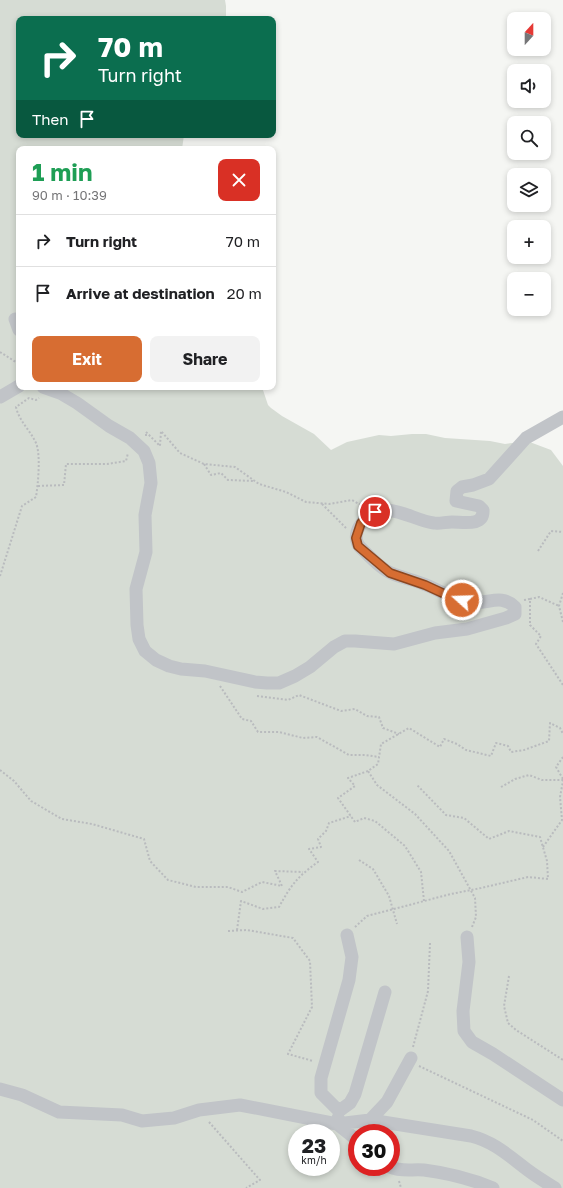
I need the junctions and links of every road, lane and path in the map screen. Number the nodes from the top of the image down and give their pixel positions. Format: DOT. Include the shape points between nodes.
graph roads {
  1 [pos="0,352"];
  2 [pos="16,362"];
  3 [pos="16,388"];
  4 [pos="46,390"];
  5 [pos="50,390"];
  6 [pos="0,397"];
  7 [pos="563,417"];
  8 [pos="130,438"];
  9 [pos="144,451"];
  10 [pos="204,464"];
  11 [pos="254,481"];
  12 [pos="38,486"];
  13 [pos="321,503"];
  14 [pos="375,512"];
  15 [pos="563,532"];
  16 [pos="356,538"];
  17 [pos="538,551"];
  18 [pos="0,576"];
  19 [pos="563,593"];
  20 [pos="530,599"];
  21 [pos="510,602"];
  22 [pos="559,606"];
  23 [pos="563,622"];
  24 [pos="210,672"];
  25 [pos="563,685"];
  26 [pos="251,695"];
  27 [pos="399,734"];
  28 [pos="563,734"];
  29 [pos="379,757"];
  30 [pos="563,757"];
  31 [pos="0,770"];
  32 [pos="368,771"];
  33 [pos="563,780"];
  34 [pos="417,785"];
  35 [pos="500,787"];
  36 [pos="352,816"];
  37 [pos="543,847"];
  38 [pos="359,860"];
  39 [pos="303,872"];
  40 [pos="471,890"];
  41 [pos="424,901"];
  42 [pos="393,909"];
  43 [pos="397,924"];
  44 [pos="237,930"];
  45 [pos="228,931"];
  46 [pos="347,935"];
  47 [pos="467,937"];
  48 [pos="430,943"];
  49 [pos="509,976"];
  50 [pos="385,992"];
  51 [pos="563,1054"];
  52 [pos="411,1058"];
  53 [pos="562,1059"];
  54 [pos="325,1064"];
  55 [pos="0,1089"];
  56 [pos="563,1100"];
  57 [pos="199,1110"];
  58 [pos="338,1117"];
  59 [pos="370,1120"];
  60 [pos="348,1129"];
  61 [pos="563,1141"];
  62 [pos="400,1170"];
  63 [pos="246,1188"];
  64 [pos="493,1188"];
  65 [pos="555,1188"];
  1 -- 2 [label="path"];
  3 -- 6 [label="street"];
  4 -- 12 [label="path" via="36,400 29,398 16,407 18,416 36,444"];
  5 -- 8 [label="street" via="77,403"];
  7 -- 14 [label="street" via="526,438 489,479 456,491 456,501 479,506 483,510 484,514 479,520 473,523 434,523 399,512"];
  8 -- 9 [label="street"];
  8 -- 12 [label="path" via="126,461 107,464 66,464 64,485"];
  9 -- 10 [label="path" via="146,432 160,446 161,431 180,453"];
  9 -- 24 [label="street" via="150,463 151,483 145,515 146,552 136,589 139,639 145,651 156,660 181,669"];
  10 -- 11 [label="path" via="235,467"];
  10 -- 11 [label="path" via="210,475 221,473 228,480"];
  11 -- 13 [label="path" via="306,502"];
  12 -- 18 [label="path" via="36,497 22,506"];
  13 -- 14 [label="path" via="352,500"];
  13 -- 16 [label="path"];
  14 -- 16 [label="street" via="361,523"];
  15 -- 17 [label="path" via="551,531"];
  16 -- 21 [label="street" via="358,546 390,573 473,603 499,600"];
  19 -- 22 [label="path"];
  20 -- 21 [label="path"];
  20 -- 22 [label="path" via="539,597"];
  20 -- 25 [label="path" via="530,625 541,636 536,644"];
  21 -- 24 [label="street" via="515,607 515,614 467,629 435,632 394,644 345,641 310,667 279,683 255,682"];
  22 -- 23 [label="path"];
  24 -- 29 [label="path" via="242,719 251,721 258,732 279,732 303,738 317,737 349,755"];
  26 -- 27 [label="path" via="288,700 299,695 341,711 355,709 367,716 379,717 383,728"];
  27 -- 28 [label="path" via="409,728 440,747 444,739 466,750 491,756 496,743 508,746 510,752 549,741 550,723 560,728"];
  27 -- 29 [label="path" via="382,744"];
  29 -- 32 [label="path" via="378,764"];
  30 -- 33 [label="path" via="556,767"];
  31 -- 39 [label="path" via="32,801 62,819 92,824 144,839 150,861 168,880 196,887 228,887 242,892 262,882 282,886 275,870"];
  32 -- 36 [label="path" via="348,778 355,786 338,798"];
  32 -- 40 [label="path" via="377,785 415,814 449,851"];
  33 -- 35 [label="path" via="542,780 529,775"];
  33 -- 37 [label="path" via="560,796 562,820"];
  34 -- 37 [label="path" via="446,815 464,818 489,839 508,831 540,838"];
  36 -- 39 [label="path" via="329,823 326,831 318,839 321,847 309,849 318,862"];
  36 -- 41 [label="path" via="355,822 364,818 375,821 405,846 420,872"];
  37 -- 40 [label="path" via="548,879 528,877"];
  38 -- 42 [label="path" via="373,869 389,896"];
  39 -- 44 [label="path" via="291,886 280,907 263,909 241,901"];
  40 -- 41 [label="path"];
  40 -- 47 [label="path" via="475,898 476,917"];
  41 -- 42 [label="path"];
  42 -- 43 [label="path"];
  42 -- 46 [label="path" via="367,916"];
  44 -- 45 [label="path"];
  44 -- 54 [label="path" via="293,938 310,961 312,1007 288,1054"];
  46 -- 54 [label="street" via="352,957 349,980"];
  47 -- 56 [label="street" via="469,962 463,1011 464,1031 472,1042"];
  48 -- 52 [label="path" via="428,991"];
  49 -- 53 [label="path" via="504,1006 508,1023"];
  50 -- 58 [label="street" via="355,1094"];
  51 -- 53 [label="path"];
  52 -- 59 [label="street" via="387,1102"];
  52 -- 61 [label="path" via="416,1065 533,1120"];
  54 -- 58 [label="street" via="321,1078 321,1093"];
  55 -- 57 [label="street" via="22,1095 60,1112 122,1115 142,1122 174,1118"];
  57 -- 58 [label="street" via="240,1105"];
  57 -- 63 [label="path" via="260,1180"];
  58 -- 59 [label="street"];
  58 -- 60 [label="street"];
  59 -- 65 [label="street" via="483,1139"];
  62 -- 64 [label="street" via="446,1173"];
}
